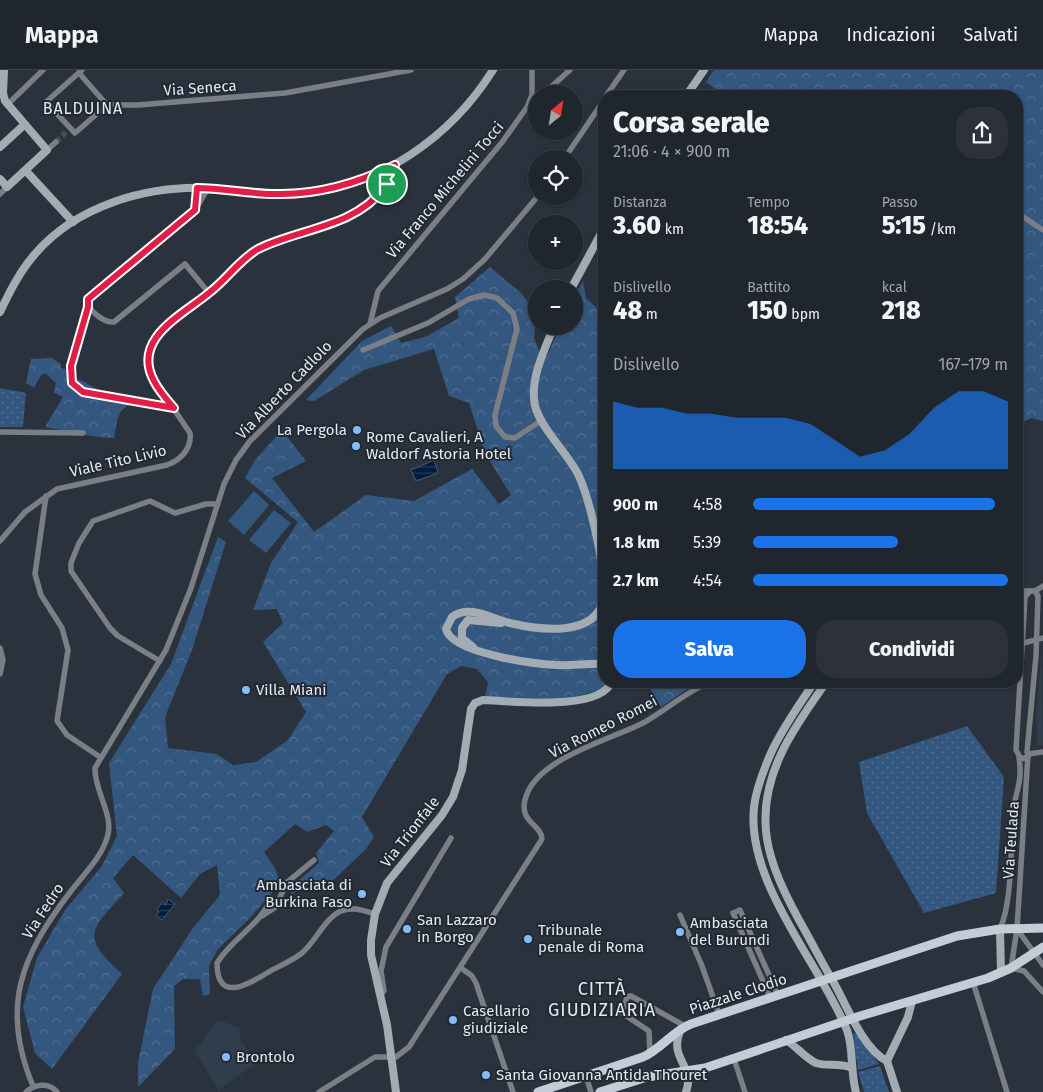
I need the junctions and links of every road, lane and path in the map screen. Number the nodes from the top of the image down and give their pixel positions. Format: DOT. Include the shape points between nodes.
graph roads {
  1 [pos="4,70"];
  2 [pos="43,70"];
  3 [pos="411,70"];
  4 [pos="493,70"];
  5 [pos="532,70"];
  6 [pos="570,70"];
  7 [pos="624,70"];
  8 [pos="704,70"];
  9 [pos="80,72"];
  10 [pos="533,85"];
  11 [pos="552,85"];
  12 [pos="610,90"];
  13 [pos="690,90"];
  14 [pos="7,104"];
  15 [pos="107,105"];
  16 [pos="528,107"];
  17 [pos="598,115"];
  18 [pos="24,125"];
  19 [pos="56,142"];
  20 [pos="0,148"];
  21 [pos="48,150"];
  22 [pos="571,150"];
  23 [pos="395,165"];
  24 [pos="26,170"];
  25 [pos="0,179"];
  26 [pos="7,187"];
  27 [pos="197,188"];
  28 [pos="208,188"];
  29 [pos="0,194"];
  30 [pos="530,205"];
  31 [pos="195,210"];
  32 [pos="1023,218"];
  33 [pos="73,222"];
  34 [pos="1043,230"];
  35 [pos="598,239"];
  36 [pos="576,280"];
  37 [pos="209,293"];
  38 [pos="88,307"];
  39 [pos="0,312"];
  40 [pos="370,324"];
  41 [pos="551,335"];
  42 [pos="363,350"];
  43 [pos="174,408"];
  44 [pos="542,420"];
  45 [pos="0,432"];
  46 [pos="83,433"];
  47 [pos="46,496"];
  48 [pos="217,504"];
  49 [pos="0,541"];
  50 [pos="598,550"];
  51 [pos="1043,586"];
  52 [pos="1023,591"];
  53 [pos="1032,591"];
  54 [pos="598,610"];
  55 [pos="1023,613"];
  56 [pos="508,623"];
  57 [pos="1043,638"];
  58 [pos="1036,640"];
  59 [pos="1023,643"];
  60 [pos="0,648"];
  61 [pos="478,650"];
  62 [pos="160,661"];
  63 [pos="598,664"];
  64 [pos="0,674"];
  65 [pos="606,688"];
  66 [pos="700,688"];
  67 [pos="811,688"];
  68 [pos="822,688"];
  69 [pos="1018,688"];
  70 [pos="1043,752"];
  71 [pos="1028,754"];
  72 [pos="1019,755"];
  73 [pos="100,757"];
  74 [pos="451,838"];
  75 [pos="314,860"];
  76 [pos="271,898"];
  77 [pos="375,914"];
  78 [pos="680,915"];
  79 [pos="260,917"];
  80 [pos="1018,928"];
  81 [pos="1043,928"];
  82 [pos="1000,929"];
  83 [pos="1043,947"];
  84 [pos="1034,954"];
  85 [pos="1043,965"];
  86 [pos="461,968"];
  87 [pos="1011,968"];
  88 [pos="1001,973"];
  89 [pos="831,978"];
  90 [pos="821,981"];
  91 [pos="973,982"];
  92 [pos="1043,992"];
  93 [pos="380,995"];
  94 [pos="774,996"];
  95 [pos="912,1001"];
  96 [pos="719,1014"];
  97 [pos="853,1018"];
  98 [pos="843,1022"];
  99 [pos="683,1028"];
  100 [pos="786,1040"];
  101 [pos="650,1054"];
  102 [pos="392,1057"];
  103 [pos="734,1059"];
  104 [pos="887,1061"];
  105 [pos="852,1068"];
  106 [pos="688,1072"];
  107 [pos="586,1076"];
  108 [pos="33,1086"];
  109 [pos="687,1089"];
  110 [pos="26,1092"];
  111 [pos="57,1092"];
  112 [pos="320,1092"];
  113 [pos="396,1092"];
  114 [pos="513,1092"];
  115 [pos="538,1092"];
  116 [pos="590,1092"];
  117 [pos="600,1092"];
  118 [pos="745,1092"];
  119 [pos="856,1092"];
  120 [pos="897,1092"];
  121 [pos="1007,1092"];
  1 -- 14 [label="main road" via="3,93"];
  2 -- 14 [label="street"];
  3 -- 15 [label="street, Via Seneca" via="285,93"];
  4 -- 23 [label="main road" via="452,120 430,141"];
  5 -- 10 [label="street, Via Franco Michelini Tocci"];
  6 -- 11 [label="street"];
  7 -- 12 [label="street"];
  8 -- 13 [label="main road"];
  9 -- 15 [label="street"];
  9 -- 15 [label="street" via="46,102 68,130 75,133"];
  14 -- 18 [label="main road"];
  16 -- 40 [label="street, Via Franco Michelini Tocci" via="378,291"];
  17 -- 22 [label="street"];
  18 -- 20 [label="main road"];
  18 -- 21 [label="main road"];
  19 -- 21 [label="street"];
  21 -- 24 [label="main road"];
  23 -- 28 [label="main road" via="354,182 307,193 270,194"];
  23 -- 37 [label="street, Viale Tito Livio" via="384,188 372,200 344,217 256,250"];
  24 -- 26 [label="main road"];
  24 -- 33 [label="main road"];
  25 -- 26 [label="main road"];
  26 -- 29 [label="street"];
  27 -- 28 [label="main road"];
  27 -- 31 [label="street"];
  27 -- 33 [label="main road" via="138,195 103,206"];
  28 -- 31 [label="street"];
  30 -- 40 [label="street, Via Alberto Cadlolo" via="485,259 463,279"];
  31 -- 38 [label="street" via="89,297"];
  32 -- 34 [label="street"];
  33 -- 39 [label="main road" via="33,256"];
  35 -- 36 [label="main road"];
  37 -- 38 [label="street" via="185,264 114,322 105,321"];
  37 -- 43 [label="street, Viale Tito Livio" via="160,332 150,346 148,359 152,377"];
  38 -- 43 [label="street" via="71,366 70,378 74,385 83,392"];
  40 -- 48 [label="street, Via Alberto Cadlolo" via="250,441 230,472"];
  41 -- 44 [label="main road" via="536,377 534,401"];
  42 -- 44 [label="street" via="428,323 469,299 494,296 511,310 517,329 495,415 496,426 505,437 515,438"];
  43 -- 47 [label="street, Viale Tito Livio" via="191,434 187,450 176,460 67,485"];
  44 -- 50 [label="main road" via="579,476"];
  45 -- 46 [label="street"];
  47 -- 49 [label="street, Viale Tito Livio" via="25,512"];
  47 -- 73 [label="street" via="35,574 41,595 62,628 68,650 57,721 67,735"];
  48 -- 62 [label="street, Via Alberto Cadlolo" via="191,588"];
  48 -- 62 [label="street" via="175,513 150,501 93,521 71,563 71,571 110,628"];
  51 -- 53 [label="street"];
  52 -- 53 [label="street"];
  53 -- 55 [label="street, Via Teulada" via="1025,597"];
  53 -- 58 [label="street, Via Teulada" via="1038,596"];
  54 -- 56 [label="main road" via="595,616 574,627 543,628"];
  56 -- 61 [label="main road" via="466,621 462,638"];
  56 -- 61 [label="main road" via="472,612 453,616 446,626 448,636 460,645"];
  57 -- 58 [label="street"];
  58 -- 59 [label="street"];
  58 -- 71 [label="street, Via Teulada"];
  60 -- 64 [label="street" via="4,660"];
  61 -- 63 [label="main road" via="533,663"];
  62 -- 73 [label="street, Via Alberto Cadlolo"];
  65 -- 77 [label="main road, Via Trionfale" via="601,694 581,700 483,700 474,705 468,716 462,770 454,797 387,883"];
  66 -- 86 [label="street, Via Romeo Romei" via="644,722 580,750 545,771 534,782 524,810 542,838"];
  67 -- 90 [label="main road" via="774,747 754,808 760,859 771,889"];
  68 -- 89 [label="main road" via="782,753 764,810 769,855 779,883"];
  69 -- 72 [label="street, Via Teulada" via="1016,750"];
  70 -- 71 [label="street"];
  71 -- 72 [label="street" via="1023,750"];
  71 -- 80 [label="street, Via Teulada"];
  72 -- 82 [label="street, Via Teulada" via="1021,780 1013,812 1006,912"];
  73 -- 108 [label="street, Via Fedro" via="94,771 108,820 107,840 47,923 19,987 15,1029"];
  74 -- 93 [label="street" via="386,947 381,971 384,991"];
  75 -- 79 [label="street" via="286,883 276,907"];
  76 -- 79 [label="street"];
  77 -- 79 [label="street" via="357,909 341,911 332,917 302,953 242,988 224,985 216,963 223,952"];
  77 -- 93 [label="main road, Via Trionfale" via="370,945"];
  78 -- 96 [label="street"];
  80 -- 81 [label="main road, Piazzale Clodio"];
  80 -- 82 [label="main road, Piazzale Clodio"];
  80 -- 84 [label="street"];
  80 -- 87 [label="street"];
  82 -- 88 [label="main road"];
  82 -- 89 [label="main road, Piazzale Clodio" via="957,936"];
  83 -- 84 [label="main road"];
  84 -- 85 [label="street"];
  84 -- 87 [label="main road"];
  86 -- 102 [label="street" via="409,1048"];
  86 -- 114 [label="street" via="476,983"];
  87 -- 88 [label="main road"];
  87 -- 92 [label="street" via="1026,973"];
  88 -- 91 [label="main road"];
  89 -- 90 [label="main road, Piazzale Clodio"];
  89 -- 97 [label="main road"];
  90 -- 94 [label="main road, Piazzale Clodio"];
  90 -- 98 [label="main road"];
  91 -- 95 [label="main road"];
  91 -- 121 [label="street"];
  93 -- 102 [label="main road, Via Trionfale"];
  94 -- 94 [label="street" via="740,910 733,913"];
  94 -- 96 [label="main road, Piazzale Clodio"];
  95 -- 97 [label="main road"];
  95 -- 104 [label="main road"];
  96 -- 99 [label="main road, Piazzale Clodio"];
  97 -- 98 [label="main road"];
  97 -- 104 [label="main road" via="872,1047"];
  98 -- 100 [label="main road"];
  98 -- 105 [label="main road" via="850,1040"];
  99 -- 101 [label="main road"];
  99 -- 101 [label="street" via="628,996 622,1013 648,1029"];
  99 -- 106 [label="main road, Piazzale Clodio" via="675,1042"];
  100 -- 103 [label="main road"];
  100 -- 105 [label="main road" via="813,1062"];
  101 -- 107 [label="main road"];
  102 -- 112 [label="street" via="375,1057"];
  102 -- 113 [label="main road, Via Trionfale"];
  103 -- 106 [label="main road"];
  103 -- 118 [label="street"];
  104 -- 120 [label="main road"];
  105 -- 119 [label="main road"];
  106 -- 109 [label="main road, Piazzale Clodio"];
  106 -- 117 [label="main road" via="655,1075"];
  107 -- 115 [label="main road"];
  107 -- 116 [label="street"];
  108 -- 110 [label="street"];
  108 -- 111 [label="street" via="48,1085"];
}
